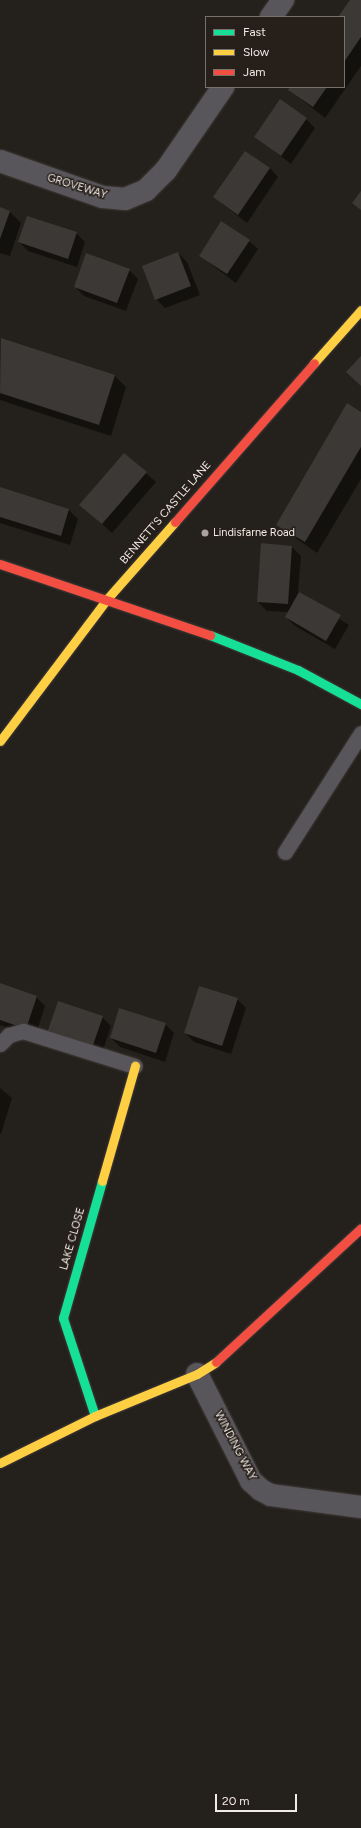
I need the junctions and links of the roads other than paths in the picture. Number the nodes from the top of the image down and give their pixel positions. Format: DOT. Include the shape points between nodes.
graph roads {
  1 [pos="283,0"];
  2 [pos="272,16"];
  3 [pos="222,88"];
  4 [pos="0,161"];
  5 [pos="361,310"];
  6 [pos="0,564"];
  7 [pos="107,599"];
  8 [pos="361,704"];
  9 [pos="361,733"];
  10 [pos="0,741"];
  11 [pos="285,852"];
  12 [pos="0,1044"];
  13 [pos="135,1066"];
  14 [pos="361,1228"];
  15 [pos="198,1374"];
  16 [pos="95,1416"];
  17 [pos="0,1463"];
  18 [pos="361,1506"];
  1 -- 2 [label="street"];
  3 -- 4 [label="street, GROVEWAY" via="166,170 146,190 125,199 103,197"];
  5 -- 7 [label="street, BENNETT'S CASTLE LANE"];
  6 -- 7 [label="street"];
  7 -- 8 [label="street" via="298,670"];
  7 -- 10 [label="street, BENNETT'S CASTLE LANE"];
  9 -- 11 [label="lane"];
  12 -- 13 [label="lane" via="9,1035 23,1031"];
  13 -- 16 [label="street, LAKE CLOSE" via="63,1318"];
  14 -- 15 [label="street" via="219,1360"];
  15 -- 16 [label="street"];
  15 -- 18 [label="street, WINDING WAY" via="251,1481 261,1490 271,1495"];
  16 -- 17 [label="street"];
}
